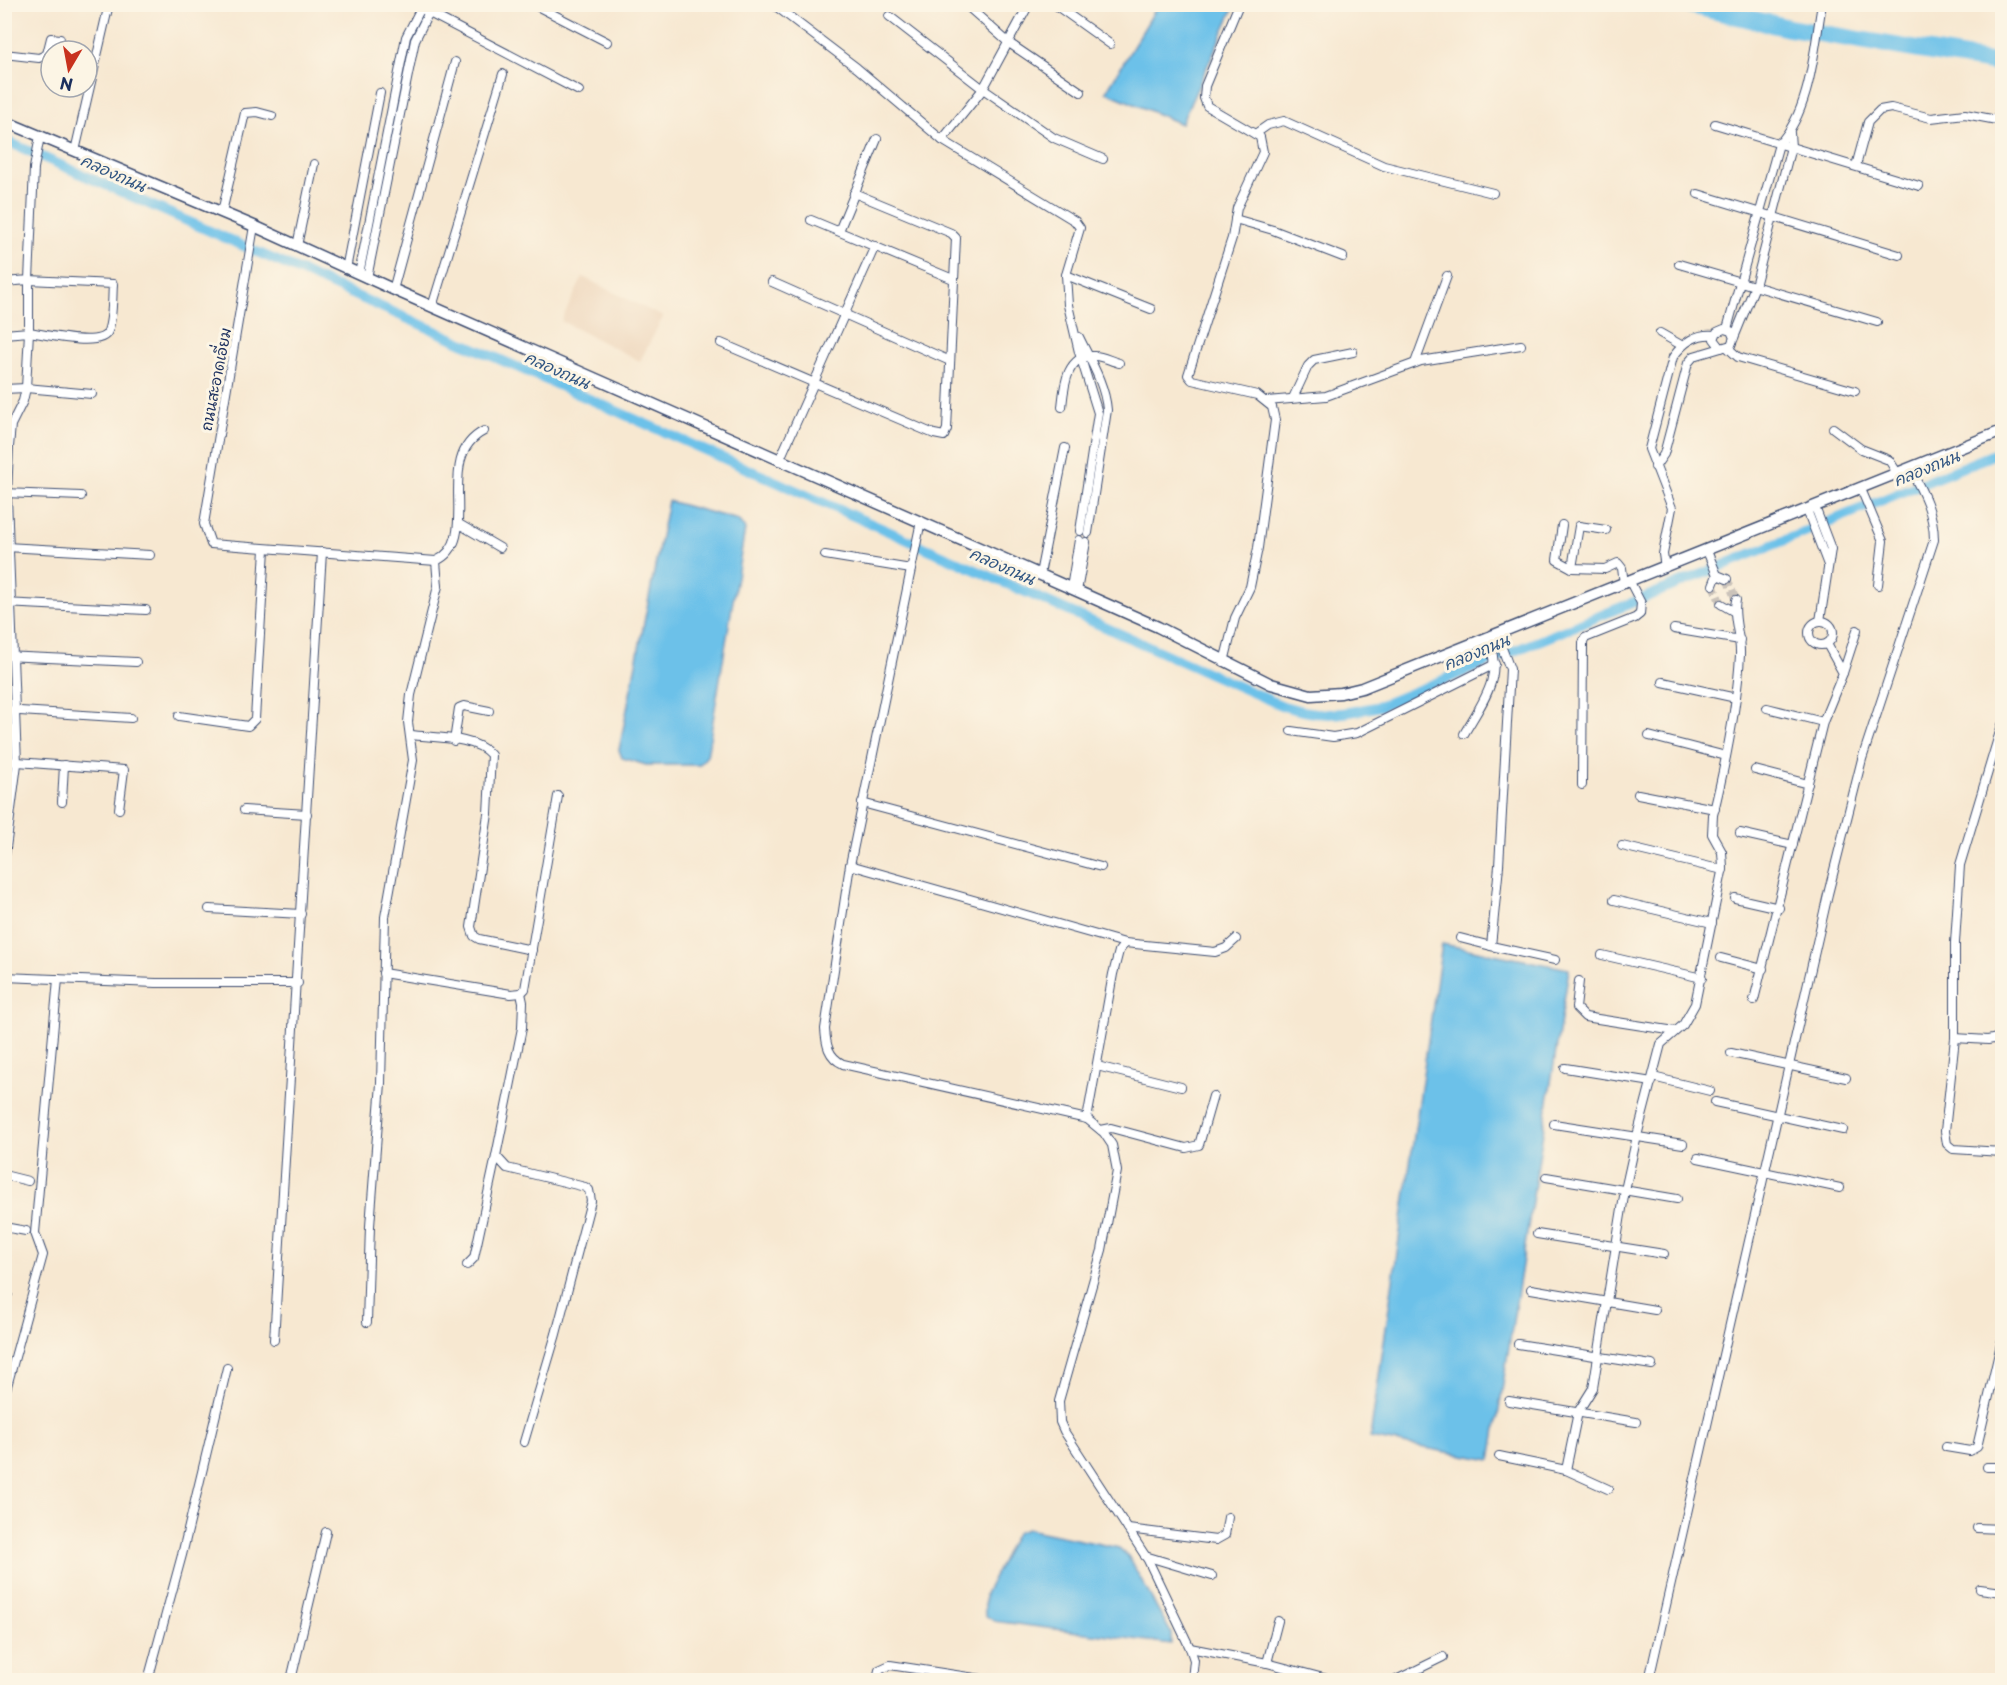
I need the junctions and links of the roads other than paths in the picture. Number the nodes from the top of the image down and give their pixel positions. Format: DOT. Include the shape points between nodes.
graph roads {
  1 [pos="109,4"];
  2 [pos="434,4"];
  3 [pos="533,4"];
  4 [pos="773,4"];
  5 [pos="965,4"];
  6 [pos="1029,4"];
  7 [pos="1054,4"];
  8 [pos="1239,4"];
  9 [pos="1822,4"];
  10 [pos="421,8"];
  11 [pos="889,16"];
  12 [pos="51,39"];
  13 [pos="60,39"];
  14 [pos="607,42"];
  15 [pos="1009,43"];
  16 [pos="1110,44"];
  17 [pos="4,54"];
  18 [pos="39,58"];
  19 [pos="455,62"];
  20 [pos="503,74"];
  21 [pos="983,88"];
  22 [pos="579,91"];
  23 [pos="1081,92"];
  24 [pos="380,93"];
  25 [pos="272,116"];
  26 [pos="4,121"];
  27 [pos="2002,121"];
  28 [pos="1715,124"];
  29 [pos="1790,133"];
  30 [pos="1255,134"];
  31 [pos="877,139"];
  32 [pos="942,140"];
  33 [pos="39,141"];
  34 [pos="1779,144"];
  35 [pos="1791,147"];
  36 [pos="75,151"];
  37 [pos="1103,159"];
  38 [pos="314,164"];
  39 [pos="1856,166"];
  40 [pos="1919,186"];
  41 [pos="855,193"];
  42 [pos="1493,193"];
  43 [pos="1698,194"];
  44 [pos="222,212"];
  45 [pos="1758,213"];
  46 [pos="1772,216"];
  47 [pos="1235,219"];
  48 [pos="811,220"];
  49 [pos="254,226"];
  50 [pos="839,231"];
  51 [pos="297,246"];
  52 [pos="875,246"];
  53 [pos="1899,255"];
  54 [pos="1343,257"];
  55 [pos="1679,264"];
  56 [pos="346,269"];
  57 [pos="1066,275"];
  58 [pos="363,276"];
  59 [pos="1447,276"];
  60 [pos="953,279"];
  61 [pos="29,280"];
  62 [pos="1740,281"];
  63 [pos="4,282"];
  64 [pos="772,282"];
  65 [pos="1755,286"];
  66 [pos="393,290"];
  67 [pos="432,307"];
  68 [pos="1151,309"];
  69 [pos="844,315"];
  70 [pos="1877,322"];
  71 [pos="1727,329"];
  72 [pos="29,332"];
  73 [pos="1660,333"];
  74 [pos="4,334"];
  75 [pos="1715,335"];
  76 [pos="1734,338"];
  77 [pos="721,343"];
  78 [pos="1521,345"];
  79 [pos="1682,345"];
  80 [pos="1724,348"];
  81 [pos="1353,352"];
  82 [pos="1084,358"];
  83 [pos="950,361"];
  84 [pos="1119,363"];
  85 [pos="1414,363"];
  86 [pos="813,383"];
  87 [pos="26,388"];
  88 [pos="4,389"];
  89 [pos="1855,391"];
  90 [pos="92,394"];
  91 [pos="1293,399"];
  92 [pos="1267,401"];
  93 [pos="1062,407"];
  94 [pos="1833,428"];
  95 [pos="484,431"];
  96 [pos="2002,431"];
  97 [pos="7,447"];
  98 [pos="1065,448"];
  99 [pos="779,461"];
  100 [pos="1655,467"];
  101 [pos="1912,472"];
  102 [pos="1898,474"];
  103 [pos="1862,491"];
  104 [pos="6,493"];
  105 [pos="81,496"];
  106 [pos="1813,513"];
  107 [pos="459,524"];
  108 [pos="1562,525"];
  109 [pos="919,527"];
  110 [pos="1606,530"];
  111 [pos="7,547"];
  112 [pos="500,548"];
  113 [pos="266,549"];
  114 [pos="321,552"];
  115 [pos="1708,554"];
  116 [pos="150,555"];
  117 [pos="825,555"];
  118 [pos="435,561"];
  119 [pos="1572,568"];
  120 [pos="1665,568"];
  121 [pos="911,569"];
  122 [pos="1040,574"];
  123 [pos="1717,574"];
  124 [pos="1727,579"];
  125 [pos="1629,585"];
  126 [pos="1713,585"];
  127 [pos="1878,585"];
  128 [pos="1074,589"];
  129 [pos="1736,600"];
  130 [pos="8,603"];
  131 [pos="1720,604"];
  132 [pos="146,610"];
  133 [pos="1734,611"];
  134 [pos="1820,621"];
  135 [pos="1674,628"];
  136 [pos="1857,630"];
  137 [pos="1494,639"];
  138 [pos="1740,640"];
  139 [pos="1827,644"];
  140 [pos="15,656"];
  141 [pos="4,657"];
  142 [pos="136,662"];
  143 [pos="1224,662"];
  144 [pos="1495,662"];
  145 [pos="1843,673"];
  146 [pos="1663,682"];
  147 [pos="1737,698"];
  148 [pos="1767,708"];
  149 [pos="4,710"];
  150 [pos="16,711"];
  151 [pos="489,711"];
  152 [pos="179,716"];
  153 [pos="131,718"];
  154 [pos="1823,722"];
  155 [pos="2002,725"];
  156 [pos="1291,732"];
  157 [pos="1464,734"];
  158 [pos="411,735"];
  159 [pos="1649,736"];
  160 [pos="454,741"];
  161 [pos="1726,756"];
  162 [pos="4,761"];
  163 [pos="17,762"];
  164 [pos="64,765"];
  165 [pos="1755,770"];
  166 [pos="1808,784"];
  167 [pos="1582,785"];
  168 [pos="1638,794"];
  169 [pos="558,796"];
  170 [pos="62,801"];
  171 [pos="862,803"];
  172 [pos="119,809"];
  173 [pos="1715,809"];
  174 [pos="244,810"];
  175 [pos="307,814"];
  176 [pos="7,820"];
  177 [pos="1740,833"];
  178 [pos="1793,845"];
  179 [pos="1622,846"];
  180 [pos="4,863"];
  181 [pos="850,865"];
  182 [pos="1101,867"];
  183 [pos="1723,870"];
  184 [pos="1735,898"];
  185 [pos="1614,900"];
  186 [pos="1779,908"];
  187 [pos="209,909"];
  188 [pos="301,914"];
  189 [pos="1712,922"];
  190 [pos="1460,938"];
  191 [pos="1236,939"];
  192 [pos="1125,943"];
  193 [pos="1491,946"];
  194 [pos="532,950"];
  195 [pos="1602,955"];
  196 [pos="1721,958"];
  197 [pos="1555,960"];
  198 [pos="1763,969"];
  199 [pos="384,973"];
  200 [pos="4,977"];
  201 [pos="1702,978"];
  202 [pos="58,979"];
  203 [pos="1579,981"];
  204 [pos="298,983"];
  205 [pos="520,993"];
  206 [pos="1755,1000"];
  207 [pos="1675,1031"];
  208 [pos="2002,1037"];
  209 [pos="1955,1038"];
  210 [pos="1731,1053"];
  211 [pos="1097,1066"];
  212 [pos="1789,1066"];
  213 [pos="1564,1068"];
  214 [pos="1846,1078"];
  215 [pos="1652,1079"];
  216 [pos="1181,1087"];
  217 [pos="1710,1091"];
  218 [pos="1213,1096"];
  219 [pos="1715,1102"];
  220 [pos="1777,1116"];
  221 [pos="1087,1119"];
  222 [pos="1554,1124"];
  223 [pos="1101,1130"];
  224 [pos="1843,1130"];
  225 [pos="1637,1136"];
  226 [pos="1683,1144"];
  227 [pos="2002,1152"];
  228 [pos="496,1155"];
  229 [pos="1698,1158"];
  230 [pos="1764,1172"];
  231 [pos="4,1175"];
  232 [pos="1546,1177"];
  233 [pos="28,1180"];
  234 [pos="1840,1188"];
  235 [pos="1625,1190"];
  236 [pos="1677,1199"];
  237 [pos="4,1227"];
  238 [pos="26,1231"];
  239 [pos="1537,1234"];
  240 [pos="1617,1247"];
  241 [pos="1664,1254"];
  242 [pos="467,1265"];
  243 [pos="1531,1289"];
  244 [pos="1608,1302"];
  245 [pos="1655,1310"];
  246 [pos="367,1322"];
  247 [pos="274,1340"];
  248 [pos="2002,1340"];
  249 [pos="1518,1344"];
  250 [pos="1599,1357"];
  251 [pos="1652,1365"];
  252 [pos="227,1368"];
  253 [pos="4,1397"];
  254 [pos="1509,1401"];
  255 [pos="1578,1412"];
  256 [pos="1636,1422"];
  257 [pos="4,1433"];
  258 [pos="524,1442"];
  259 [pos="1946,1447"];
  260 [pos="4,1455"];
  261 [pos="1499,1456"];
  262 [pos="1987,1467"];
  263 [pos="2002,1467"];
  264 [pos="1566,1470"];
  265 [pos="1608,1489"];
  266 [pos="1228,1516"];
  267 [pos="1977,1528"];
  268 [pos="1128,1529"];
  269 [pos="2002,1529"];
  270 [pos="326,1533"];
  271 [pos="1145,1556"];
  272 [pos="1212,1576"];
  273 [pos="1980,1589"];
  274 [pos="2002,1592"];
  275 [pos="1278,1621"];
  276 [pos="1190,1648"];
  277 [pos="1443,1657"];
  278 [pos="1267,1663"];
  279 [pos="148,1680"];
  280 [pos="291,1680"];
  281 [pos="877,1680"];
  282 [pos="988,1680"];
  283 [pos="1192,1680"];
  284 [pos="1331,1680"];
  285 [pos="1396,1680"];
  286 [pos="1649,1680"];
  1 -- 36 [label="street"];
  2 -- 10 [label="street"];
  3 -- 14 [label="street"];
  4 -- 32 [label="street"];
  5 -- 15 [label="street"];
  6 -- 15 [label="street"];
  7 -- 16 [label="street"];
  8 -- 30 [label="street" via="1204,98 1207,106"];
  9 -- 29 [label="street" via="1808,81"];
  10 -- 22 [label="street"];
  10 -- 58 [label="street" via="405,66"];
  11 -- 21 [label="street"];
  12 -- 13 [label="street"];
  15 -- 21 [label="street"];
  15 -- 23 [label="street"];
  17 -- 18 [label="street"];
  19 -- 66 [label="street"];
  20 -- 67 [label="street"];
  21 -- 32 [label="street"];
  21 -- 37 [label="street" via="1054,138"];
  24 -- 56 [label="street"];
  25 -- 44 [label="street" via="245,113"];
  26 -- 33 [label="street"];
  27 -- 39 [label="street" via="1965,114 1931,118 1891,108 1880,110 1868,122"];
  28 -- 34 [label="street"];
  29 -- 34 [label="street"];
  29 -- 35 [label="street"];
  30 -- 42 [label="street" via="1278,120 1284,121 1384,166"];
  30 -- 47 [label="street" via="1263,143 1263,152"];
  31 -- 41 [label="street"];
  32 -- 57 [label="street" via="1075,221 1080,228 1079,237"];
  33 -- 36 [label="street"];
  33 -- 61 [label="street" via="34,168"];
  34 -- 35 [label="street"];
  34 -- 45 [label="street"];
  35 -- 39 [label="street"];
  35 -- 46 [label="street"];
  36 -- 44 [label="street"];
  38 -- 51 [label="street"];
  39 -- 40 [label="street"];
  41 -- 50 [label="street"];
  41 -- 60 [label="street" via="951,233 957,244"];
  43 -- 45 [label="street"];
  44 -- 49 [label="street"];
  45 -- 46 [label="street"];
  45 -- 62 [label="street"];
  46 -- 53 [label="street"];
  46 -- 65 [label="street"];
  47 -- 54 [label="street"];
  47 -- 92 [label="street" via="1188,375 1192,380 1257,395"];
  48 -- 50 [label="street"];
  49 -- 51 [label="street"];
  49 -- 113 [label="street, ถนนสะอาดเอี่ยม" via="204,524 211,544"];
  50 -- 52 [label="street"];
  51 -- 56 [label="street"];
  52 -- 60 [label="street"];
  52 -- 69 [label="street"];
  55 -- 62 [label="street"];
  56 -- 58 [label="street"];
  57 -- 68 [label="street"];
  57 -- 82 [label="street" via="1068,305"];
  58 -- 66 [label="street"];
  59 -- 85 [label="street"];
  60 -- 83 [label="street"];
  61 -- 63 [label="street"];
  61 -- 72 [label="street"];
  61 -- 72 [label="street" via="113,284 108,331 103,338 89,341"];
  62 -- 65 [label="street"];
  62 -- 71 [label="street"];
  64 -- 69 [label="street"];
  65 -- 70 [label="street"];
  65 -- 76 [label="street"];
  66 -- 67 [label="street"];
  67 -- 99 [label="street"];
  69 -- 83 [label="street"];
  69 -- 86 [label="street"];
  71 -- 75 [label="street"];
  71 -- 76 [label="street"];
  72 -- 74 [label="street"];
  72 -- 87 [label="street"];
  73 -- 79 [label="street"];
  75 -- 79 [label="street" via="1702,334"];
  75 -- 80 [label="street" via="1715,343"];
  76 -- 80 [label="street"];
  77 -- 86 [label="street"];
  78 -- 85 [label="street"];
  79 -- 100 [label="street" via="1673,357 1649,449"];
  80 -- 89 [label="street" via="1738,357"];
  80 -- 100 [label="street" via="1694,356 1688,363 1664,454"];
  81 -- 91 [label="street" via="1314,360"];
  82 -- 84 [label="street" via="1095,356"];
  82 -- 93 [label="street" via="1066,375"];
  82 -- 128 [label="street" via="1098,413 1094,474"];
  83 -- 86 [label="street" via="944,436"];
  85 -- 91 [label="street" via="1326,396"];
  86 -- 99 [label="street"];
  87 -- 88 [label="street"];
  87 -- 90 [label="street"];
  87 -- 97 [label="street"];
  91 -- 92 [label="street"];
  92 -- 143 [label="street" via="1275,420 1258,548 1250,587 1235,618"];
  94 -- 102 [label="street" via="1861,449 1889,460"];
  95 -- 107 [label="street" via="466,442 461,455"];
  96 -- 101 [label="street"];
  97 -- 104 [label="street"];
  98 -- 122 [label="street"];
  99 -- 109 [label="street"];
  100 -- 120 [label="street" via="1672,508 1663,554"];
  101 -- 102 [label="street"];
  101 -- 212 [label="street" via="1934,523 1932,548 1862,759"];
  102 -- 103 [label="street"];
  103 -- 106 [label="street"];
  103 -- 127 [label="street" via="1883,541"];
  104 -- 105 [label="street"];
  104 -- 111 [label="street"];
  106 -- 115 [label="street"];
  106 -- 134 [label="street" via="1828,565"];
  107 -- 112 [label="street"];
  107 -- 118 [label="street" via="449,551"];
  108 -- 119 [label="street" via="1557,560"];
  109 -- 121 [label="street"];
  109 -- 122 [label="street"];
  110 -- 119 [label="street" via="1579,526"];
  111 -- 116 [label="street"];
  111 -- 130 [label="street"];
  113 -- 114 [label="street"];
  113 -- 152 [label="street" via="255,719 248,726"];
  114 -- 118 [label="street"];
  114 -- 175 [label="street"];
  115 -- 120 [label="street"];
  115 -- 123 [label="street"];
  117 -- 121 [label="street"];
  118 -- 158 [label="street" via="438,586 411,695"];
  119 -- 125 [label="street" via="1605,569 1618,563"];
  120 -- 125 [label="street"];
  121 -- 171 [label="street"];
  122 -- 128 [label="street"];
  123 -- 124 [label="street"];
  123 -- 126 [label="street"];
  125 -- 137 [label="street"];
  125 -- 167 [label="street" via="1641,603 1640,614 1585,638 1583,643"];
  128 -- 143 [label="street"];
  129 -- 133 [label="street"];
  130 -- 132 [label="street"];
  130 -- 140 [label="street"];
  131 -- 133 [label="street"];
  133 -- 138 [label="street"];
  134 -- 139 [label="street" via="1832,630"];
  134 -- 139 [label="street" via="1810,627 1809,637 1816,645"];
  135 -- 138 [label="street"];
  136 -- 145 [label="street"];
  137 -- 143 [label="street" via="1341,693 1311,695 1271,684"];
  137 -- 144 [label="street"];
  137 -- 193 [label="street" via="1509,660 1509,722"];
  138 -- 147 [label="street"];
  139 -- 145 [label="street"];
  140 -- 141 [label="street"];
  140 -- 142 [label="street"];
  140 -- 150 [label="street"];
  144 -- 156 [label="street" via="1357,733 1333,736"];
  144 -- 157 [label="street" via="1488,694"];
  145 -- 154 [label="street"];
  146 -- 147 [label="street"];
  147 -- 161 [label="street"];
  148 -- 154 [label="street"];
  149 -- 150 [label="street"];
  150 -- 153 [label="street"];
  150 -- 163 [label="street"];
  151 -- 160 [label="street" via="459,708"];
  154 -- 166 [label="street"];
  155 -- 209 [label="street" via="1960,865"];
  158 -- 160 [label="street"];
  158 -- 199 [label="street" via="413,760 385,917"];
  159 -- 161 [label="street"];
  160 -- 194 [label="street" via="476,744 491,755 488,814 472,910 474,936"];
  161 -- 173 [label="street"];
  162 -- 163 [label="street"];
  163 -- 164 [label="street"];
  163 -- 176 [label="street"];
  164 -- 170 [label="street"];
  164 -- 172 [label="street" via="124,770"];
  165 -- 166 [label="street"];
  166 -- 178 [label="street"];
  168 -- 173 [label="street"];
  169 -- 194 [label="street"];
  171 -- 181 [label="street"];
  171 -- 182 [label="street"];
  173 -- 183 [label="street" via="1712,834 1722,852"];
  174 -- 175 [label="street"];
  175 -- 188 [label="street"];
  176 -- 180 [label="street"];
  177 -- 178 [label="street"];
  178 -- 186 [label="street"];
  179 -- 183 [label="street"];
  181 -- 192 [label="street"];
  181 -- 221 [label="street" via="825,1029 826,1045 835,1060"];
  183 -- 189 [label="street"];
  184 -- 186 [label="street"];
  185 -- 189 [label="street"];
  186 -- 198 [label="street"];
  187 -- 188 [label="street"];
  188 -- 204 [label="street"];
  189 -- 201 [label="street"];
  190 -- 193 [label="street"];
  191 -- 192 [label="street" via="1215,952"];
  192 -- 211 [label="street" via="1113,974"];
  193 -- 197 [label="street"];
  194 -- 205 [label="street" via="525,989"];
  195 -- 201 [label="street"];
  196 -- 198 [label="street"];
  198 -- 206 [label="street"];
  199 -- 205 [label="street"];
  199 -- 246 [label="street"];
  200 -- 202 [label="street"];
  201 -- 207 [label="street" via="1695,1004"];
  202 -- 204 [label="street"];
  202 -- 253 [label="street" via="35,1233 43,1255"];
  203 -- 207 [label="street" via="1576,1008 1585,1017"];
  204 -- 247 [label="street" via="290,1041"];
  205 -- 228 [label="street" via="524,1002 522,1028"];
  207 -- 215 [label="street" via="1661,1044"];
  208 -- 209 [label="street"];
  209 -- 227 [label="street" via="1947,1144 1958,1150"];
  210 -- 212 [label="street"];
  211 -- 216 [label="street"];
  211 -- 221 [label="street"];
  212 -- 214 [label="street"];
  212 -- 220 [label="street"];
  213 -- 215 [label="street"];
  215 -- 217 [label="street"];
  215 -- 225 [label="street"];
  218 -- 223 [label="street" via="1199,1145 1195,1147 1185,1148 1111,1128"];
  219 -- 220 [label="street"];
  220 -- 224 [label="street"];
  220 -- 230 [label="street"];
  221 -- 223 [label="street"];
  222 -- 225 [label="street"];
  223 -- 268 [label="street" via="1112,1145 1117,1171 1102,1250 1058,1412 1064,1431"];
  225 -- 226 [label="street"];
  225 -- 235 [label="street"];
  228 -- 242 [label="street" via="474,1258"];
  228 -- 258 [label="street" via="507,1168 585,1187 591,1201"];
  229 -- 230 [label="street"];
  230 -- 234 [label="street"];
  230 -- 286 [label="street"];
  231 -- 233 [label="street"];
  232 -- 235 [label="street"];
  235 -- 236 [label="street"];
  235 -- 240 [label="street"];
  237 -- 238 [label="street"];
  239 -- 240 [label="street"];
  240 -- 241 [label="street"];
  240 -- 244 [label="street"];
  243 -- 244 [label="street"];
  244 -- 245 [label="street"];
  244 -- 250 [label="street"];
  248 -- 259 [label="street" via="1977,1448 1970,1451"];
  249 -- 250 [label="street"];
  250 -- 251 [label="street"];
  250 -- 255 [label="street" via="1593,1388"];
  252 -- 279 [label="street"];
  254 -- 255 [label="street"];
  255 -- 256 [label="street"];
  255 -- 264 [label="street"];
  257 -- 260 [label="street"];
  261 -- 264 [label="street"];
  262 -- 263 [label="street"];
  264 -- 265 [label="street"];
  266 -- 268 [label="street" via="1225,1535 1216,1540"];
  267 -- 269 [label="street"];
  268 -- 271 [label="street"];
  270 -- 280 [label="street"];
  271 -- 272 [label="street"];
  271 -- 276 [label="street"];
  273 -- 274 [label="street"];
  275 -- 278 [label="street"];
  276 -- 278 [label="street"];
  276 -- 283 [label="street" via="1194,1660"];
  277 -- 285 [label="street"];
  278 -- 284 [label="street"];
  281 -- 282 [label="street" via="879,1670 890,1665"];
}
